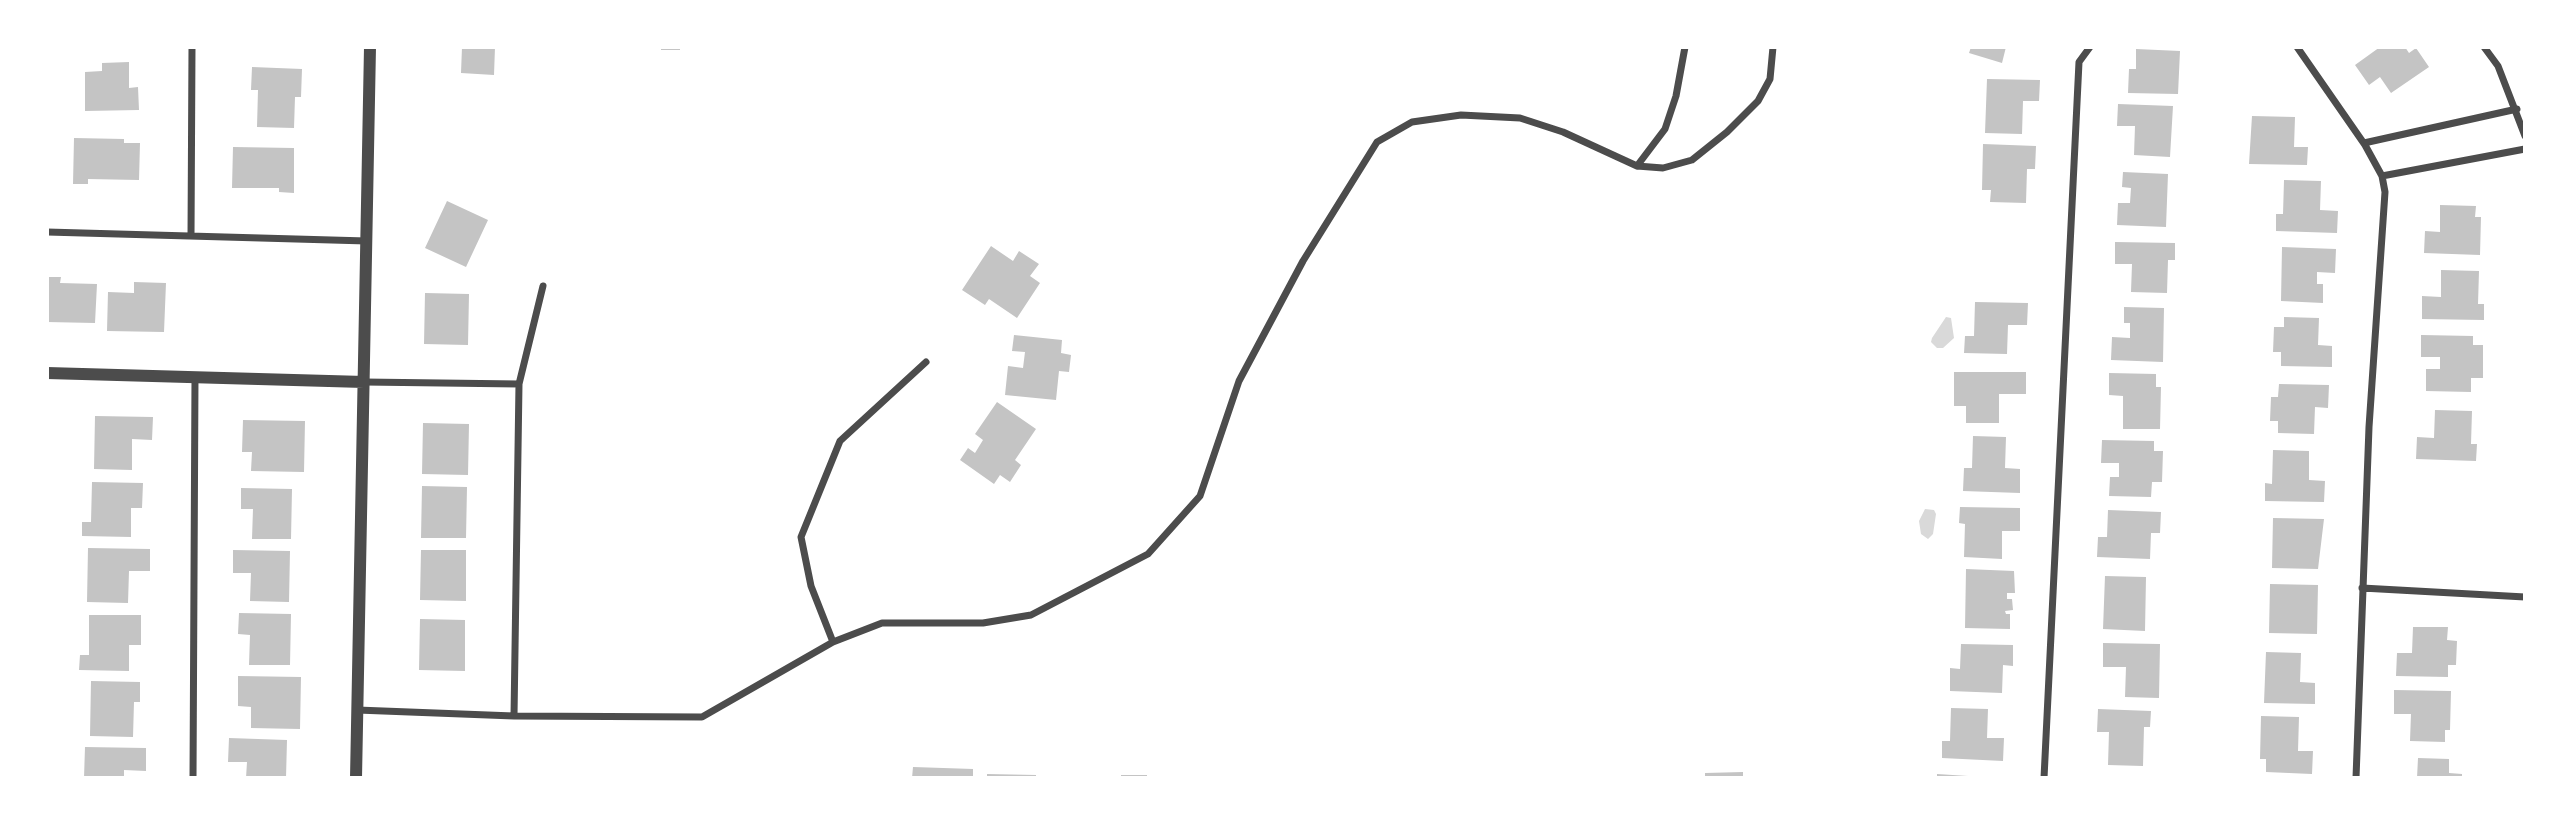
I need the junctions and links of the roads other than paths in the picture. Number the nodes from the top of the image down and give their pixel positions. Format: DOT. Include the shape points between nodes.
graph roads {
  1 [pos="192,47"];
  2 [pos="370,47"];
  3 [pos="1685,47"];
  4 [pos="1773,47"];
  5 [pos="2090,47"];
  6 [pos="2297,47"];
  7 [pos="2484,47"];
  8 [pos="2516,108"];
  9 [pos="2525,136"];
  10 [pos="2364,144"];
  11 [pos="2525,149"];
  12 [pos="1637,166"];
  13 [pos="2382,176"];
  14 [pos="47,232"];
  15 [pos="191,236"];
  16 [pos="366,241"];
  17 [pos="543,286"];
  18 [pos="926,362"];
  19 [pos="47,373"];
  20 [pos="195,377"];
  21 [pos="364,382"];
  22 [pos="519,384"];
  23 [pos="2362,588"];
  24 [pos="2525,597"];
  25 [pos="833,642"];
  26 [pos="357,710"];
  27 [pos="514,716"];
  28 [pos="193,778"];
  29 [pos="356,778"];
  30 [pos="2044,778"];
  31 [pos="2356,778"];
  1 -- 15 [label="street"];
  2 -- 16 [label="street"];
  3 -- 12 [label="street" via="1665,129"];
  4 -- 12 [label="street" via="1770,79 1758,101 1727,132 1692,160 1663,168"];
  5 -- 30 [label="street" via="2079,62"];
  6 -- 10 [label="street"];
  7 -- 8 [label="street"];
  8 -- 9 [label="street"];
  8 -- 10 [label="street"];
  10 -- 13 [label="street"];
  11 -- 13 [label="street"];
  12 -- 25 [label="street" via="1520,118 1461,115 1412,122 1377,142 1303,261 1239,381 1200,496 1148,554 1031,615 983,623 883,623"];
  13 -- 23 [label="street" via="2385,192"];
  14 -- 15 [label="street"];
  15 -- 16 [label="street"];
  16 -- 21 [label="street"];
  17 -- 22 [label="street"];
  18 -- 25 [label="street" via="840,441 801,537 811,586"];
  19 -- 20 [label="street"];
  20 -- 21 [label="street"];
  20 -- 28 [label="street"];
  21 -- 22 [label="street"];
  21 -- 26 [label="street"];
  22 -- 27 [label="street"];
  23 -- 24 [label="street"];
  23 -- 31 [label="street"];
  25 -- 27 [label="street" via="702,717"];
  26 -- 27 [label="street"];
  26 -- 29 [label="street"];
}
